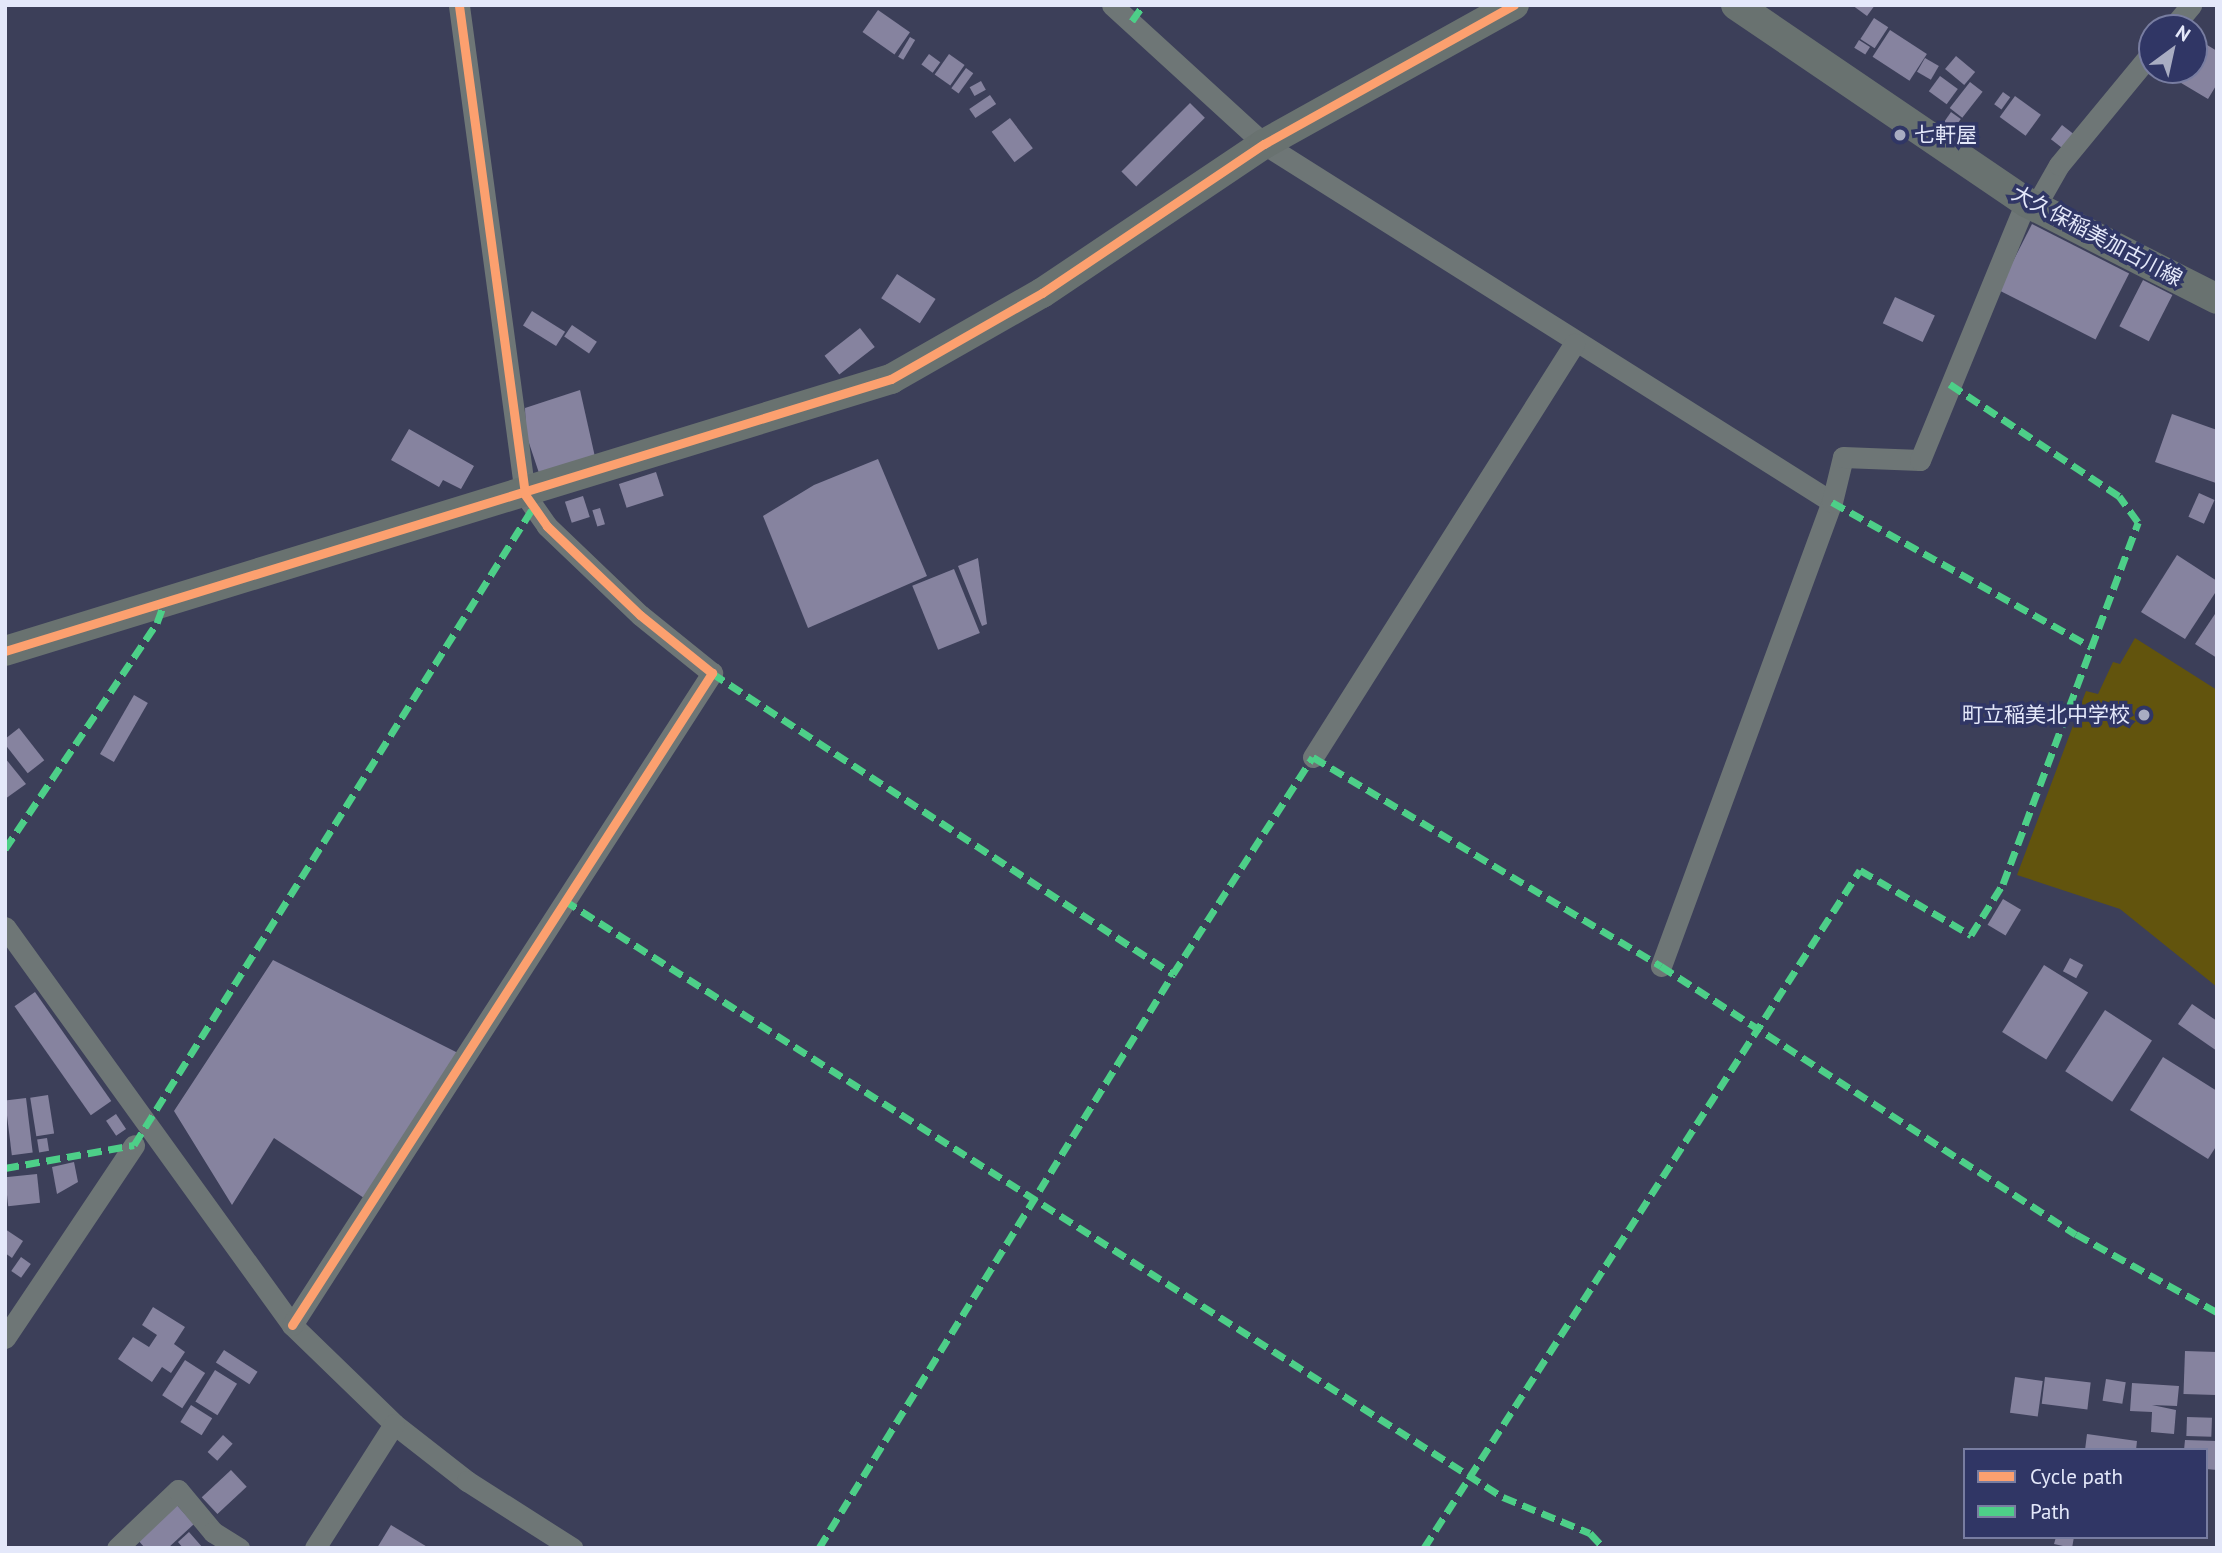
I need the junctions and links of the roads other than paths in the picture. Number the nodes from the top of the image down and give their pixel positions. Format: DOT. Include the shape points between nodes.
graph roads {
  1 [pos="459,5"];
  2 [pos="1112,5"];
  3 [pos="1514,5"];
  4 [pos="1736,5"];
  5 [pos="2138,69"];
  6 [pos="1264,144"];
  7 [pos="2031,204"];
  8 [pos="2217,299"];
  9 [pos="1574,344"];
  10 [pos="525,494"];
  11 [pos="1832,502"];
  12 [pos="5,650"];
  13 [pos="1313,757"];
  14 [pos="5,927"];
  15 [pos="1661,966"];
  16 [pos="134,1145"];
  17 [pos="292,1325"];
  18 [pos="5,1338"];
  19 [pos="394,1424"];
  20 [pos="117,1548"];
  21 [pos="239,1548"];
  22 [pos="315,1548"];
  23 [pos="572,1548"];
  1 -- 10 [label="street"];
  2 -- 6 [label="street"];
  3 -- 6 [label="street"];
  4 -- 7 [label="street, 大久保稲美加古川線"];
  5 -- 7 [label="street"];
  6 -- 9 [label="street"];
  6 -- 10 [label="street" via="1042,293 891,379"];
  7 -- 8 [label="street, 大久保稲美加古川線"];
  7 -- 11 [label="street" via="1920,460 1843,457"];
  9 -- 11 [label="street"];
  9 -- 13 [label="street"];
  10 -- 12 [label="street"];
  10 -- 17 [label="street" via="547,526 631,606 712,673"];
  11 -- 15 [label="street"];
  14 -- 17 [label="street"];
  16 -- 18 [label="street"];
  17 -- 19 [label="street"];
  19 -- 22 [label="street"];
  19 -- 23 [label="street" via="467,1481"];
  20 -- 21 [label="street" via="178,1490 213,1532"];
}
